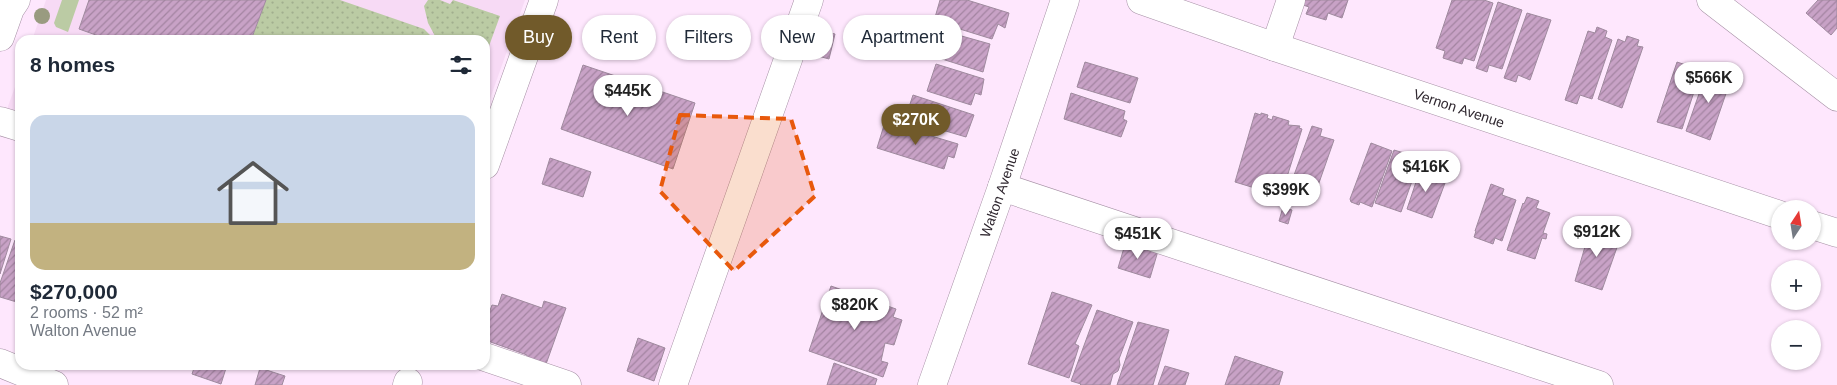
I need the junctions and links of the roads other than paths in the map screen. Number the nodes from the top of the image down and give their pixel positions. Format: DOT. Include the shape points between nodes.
graph roads {
  1 [pos="544,0"];
  2 [pos="809,0"];
  3 [pos="1066,0"];
  4 [pos="1140,0"];
  5 [pos="1290,0"];
  6 [pos="1711,0"];
  7 [pos="12,3"];
  8 [pos="0,38"];
  9 [pos="1275,47"];
  10 [pos="1837,97"];
  11 [pos="0,121"];
  12 [pos="15,126"];
  13 [pos="490,151"];
  14 [pos="1002,188"];
  15 [pos="1771,211"];
  16 [pos="1821,228"];
  17 [pos="1837,233"];
  18 [pos="490,359"];
  19 [pos="0,363"];
  20 [pos="15,369"];
  21 [pos="17,370"];
  22 [pos="54,385"];
  23 [pos="567,385"];
  24 [pos="673,385"];
  25 [pos="932,385"];
  26 [pos="1599,385"];
  1 -- 13 [label="street"];
  2 -- 24 [label="street"];
  3 -- 14 [label="street, Walton Avenue"];
  4 -- 9 [label="street, Vernon Avenue"];
  5 -- 9 [label="street"];
  6 -- 10 [label="street"];
  7 -- 8 [label="street"];
  9 -- 15 [label="street, Vernon Avenue"];
  11 -- 12 [label="street"];
  14 -- 25 [label="street, Walton Avenue"];
  14 -- 26 [label="street"];
  16 -- 17 [label="street"];
  18 -- 23 [label="street"];
  19 -- 20 [label="street"];
  21 -- 22 [label="street"];
}
